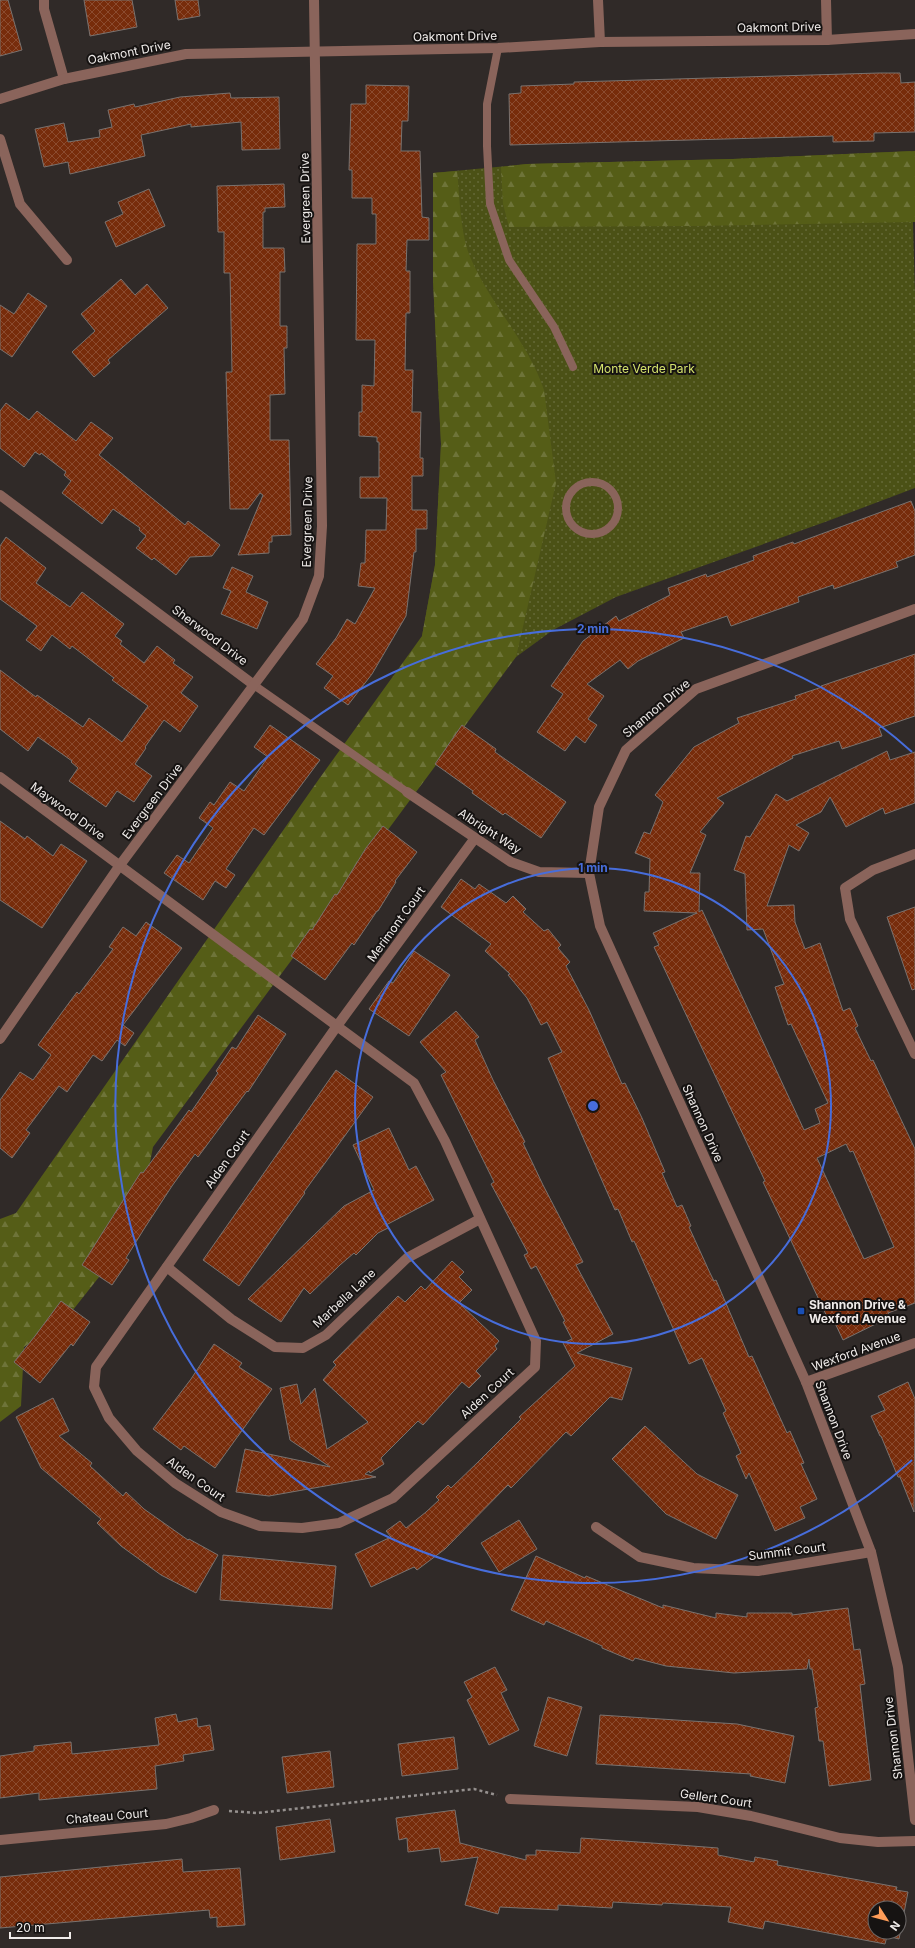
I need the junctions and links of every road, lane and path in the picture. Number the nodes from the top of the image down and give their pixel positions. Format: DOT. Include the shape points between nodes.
graph roads {
  1 [pos="44,0"];
  2 [pos="314,0"];
  3 [pos="598,0"];
  4 [pos="826,0"];
  5 [pos="915,34"];
  6 [pos="828,40"];
  7 [pos="600,42"];
  8 [pos="498,48"];
  9 [pos="316,52"];
  10 [pos="64,78"];
  11 [pos="0,99"];
  12 [pos="0,139"];
  13 [pos="67,260"];
  14 [pos="573,367"];
  15 [pos="0,495"];
  16 [pos="566,505"];
  17 [pos="915,608"];
  18 [pos="254,685"];
  19 [pos="0,777"];
  20 [pos="408,792"];
  21 [pos="475,838"];
  22 [pos="915,854"];
  23 [pos="120,865"];
  24 [pos="589,873"];
  25 [pos="337,1026"];
  26 [pos="0,1039"];
  27 [pos="915,1054"];
  28 [pos="480,1219"];
  29 [pos="167,1267"];
  30 [pos="915,1343"];
  31 [pos="806,1382"];
  32 [pos="596,1527"];
  33 [pos="871,1552"];
  34 [pos="510,1799"];
  35 [pos="214,1810"];
  36 [pos="915,1820"];
  37 [pos="0,1840"];
  38 [pos="915,1841"];
  1 -- 10 [label="street" via="44,9"];
  2 -- 9 [label="street, Evergreen Drive"];
  3 -- 7 [label="street"];
  4 -- 6 [label="street"];
  5 -- 6 [label="street, Oakmont Drive"];
  6 -- 7 [label="street, Oakmont Drive"];
  7 -- 8 [label="street, Oakmont Drive"];
  8 -- 9 [label="street, Oakmont Drive"];
  8 -- 14 [label="lane" via="487,104 490,204 509,260 554,327"];
  9 -- 10 [label="street, Oakmont Drive" via="186,54"];
  9 -- 18 [label="street, Evergreen Drive" via="322,526 319,576 303,619"];
  10 -- 11 [label="street, Oakmont Drive"];
  12 -- 13 [label="street" via="20,204"];
  15 -- 18 [label="street, Sherwood Drive"];
  16 -- 16 [label="lane" via="573,490 579,485 596,482 612,490 616,497 618,515 608,529 591,534 575,528 569,522"];
  17 -- 24 [label="street, Shannon Drive" via="696,689 626,750 599,807"];
  18 -- 20 [label="lane, Sherwood Drive"];
  18 -- 23 [label="street, Evergreen Drive"];
  19 -- 23 [label="street, Maywood Drive"];
  20 -- 21 [label="street, Albright Way"];
  21 -- 24 [label="street, Albright Way" via="511,862 539,872"];
  21 -- 25 [label="street, Merimont Court"];
  22 -- 27 [label="street" via="873,870 845,888 850,919"];
  23 -- 25 [label="street, Alden Court"];
  23 -- 26 [label="street, Evergreen Drive"];
  24 -- 31 [label="street, Shannon Drive" via="600,926"];
  25 -- 28 [label="street, Alden Court" via="414,1083 445,1141"];
  25 -- 29 [label="street, Alden Court"];
  28 -- 29 [label="street, Marbella Lane" via="407,1258 326,1335 303,1348 275,1347 231,1319"];
  28 -- 29 [label="street, Alden Court" via="536,1341 534,1367 393,1498 339,1523 302,1528 260,1526 220,1512 175,1483 136,1451 109,1418 94,1387 96,1367"];
  30 -- 31 [label="street, Wexford Avenue"];
  31 -- 33 [label="street, Shannon Drive"];
  32 -- 33 [label="street, Summit Court" via="640,1557 693,1568 758,1571"];
  33 -- 36 [label="street, Shannon Drive" via="898,1667"];
  34 -- 35 [label="path" via="474,1789 257,1813"];
  34 -- 38 [label="street, Gellert Court" via="698,1807 751,1816 840,1838 878,1842"];
  35 -- 37 [label="street, Chateau Court" via="166,1824"];
}
